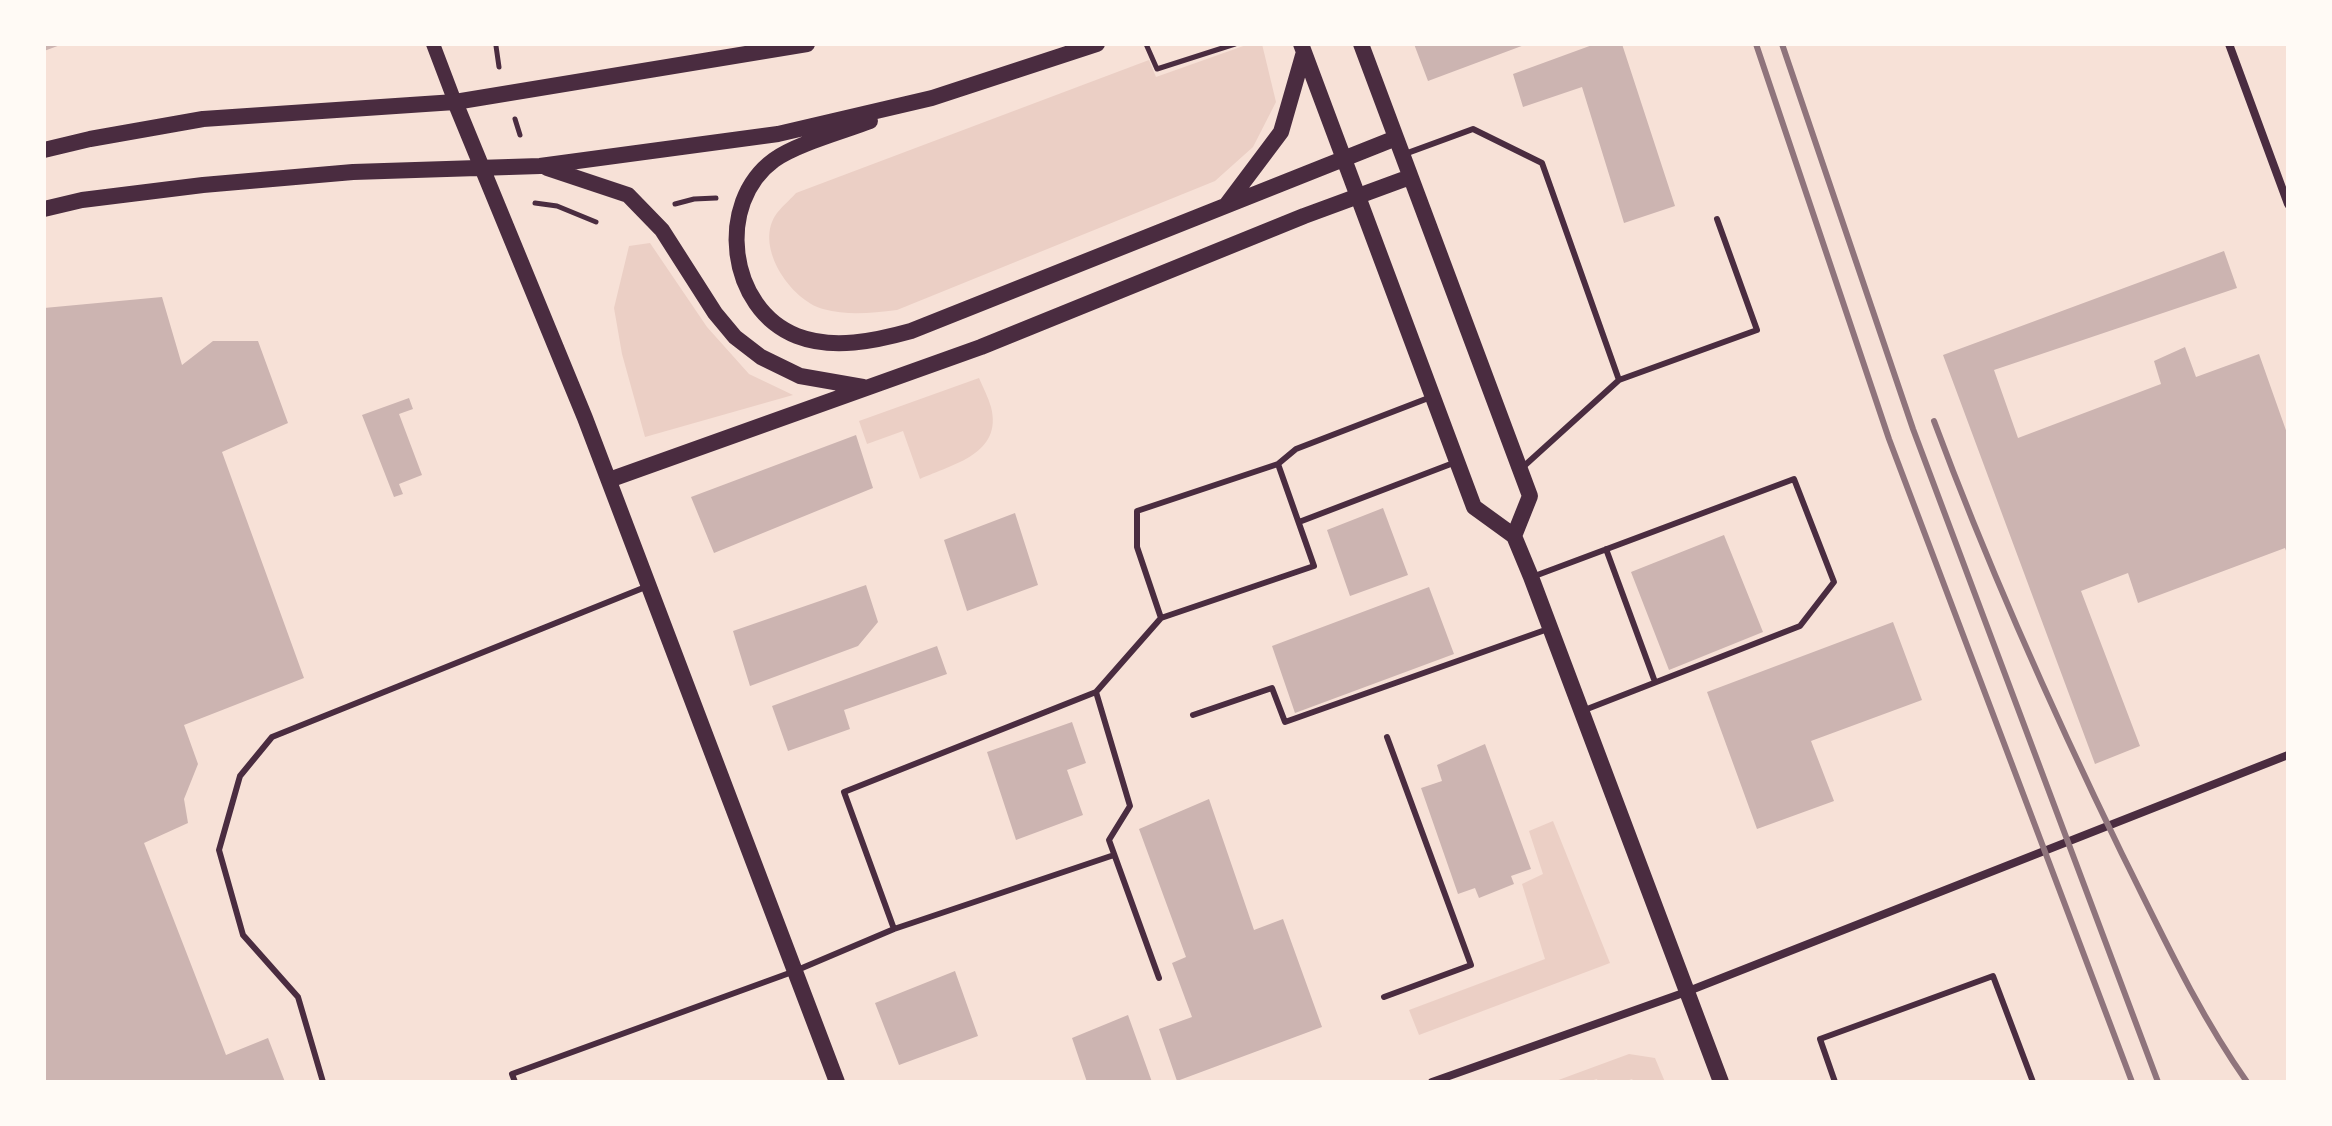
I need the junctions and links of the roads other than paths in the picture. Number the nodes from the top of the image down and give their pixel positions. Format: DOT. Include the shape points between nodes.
graph roads {
  1 [pos="433,44"];
  2 [pos="807,44"];
  3 [pos="1097,44"];
  4 [pos="1361,44"];
  5 [pos="2229,44"];
  6 [pos="1303,48"];
  7 [pos="932,98"];
  8 [pos="455,102"];
  9 [pos="1396,138"];
  10 [pos="44,150"];
  11 [pos="1402,155"];
  12 [pos="1345,158"];
  13 [pos="540,166"];
  14 [pos="480,167"];
  15 [pos="1410,177"];
  16 [pos="1359,196"];
  17 [pos="2288,204"];
  18 [pos="1226,205"];
  19 [pos="44,209"];
  20 [pos="1717,219"];
  21 [pos="1619,380"];
  22 [pos="865,387"];
  23 [pos="1434,396"];
  24 [pos="1458,461"];
  25 [pos="1278,464"];
  26 [pos="1520,470"];
  27 [pos="609,480"];
  28 [pos="1299,522"];
  29 [pos="1514,536"];
  30 [pos="1606,549"];
  31 [pos="1531,577"];
  32 [pos="649,586"];
  33 [pos="1161,618"];
  34 [pos="1551,628"];
  35 [pos="1655,682"];
  36 [pos="1096,692"];
  37 [pos="1582,711"];
  38 [pos="1193,715"];
  39 [pos="1387,737"];
  40 [pos="2288,755"];
  41 [pos="1114,855"];
  42 [pos="894,929"];
  43 [pos="795,971"];
  44 [pos="1159,978"];
  45 [pos="1686,992"];
  46 [pos="1384,997"];
  47 [pos="323,1082"];
  48 [pos="515,1082"];
  49 [pos="837,1082"];
  50 [pos="1432,1082"];
  51 [pos="1721,1082"];
  52 [pos="1835,1082"];
  53 [pos="2033,1082"];
  1 -- 8 [label="street"];
  2 -- 8 [label="main road"];
  3 -- 7 [label="main road"];
  4 -- 9 [label="main road"];
  5 -- 17 [label="street"];
  6 -- 12 [label="main road"];
  6 -- 18 [label="main road" via="1281,132"];
  7 -- 13 [label="main road" via="778,134"];
  7 -- 18 [label="main road" via="775,159 750,183 738,217 737,257 748,291 769,318 797,336 872,342"];
  8 -- 10 [label="main road" via="203,119"];
  8 -- 14 [label="main road"];
  9 -- 11 [label="main road"];
  9 -- 12 [label="main road"];
  11 -- 15 [label="main road"];
  11 -- 21 [label="lane" via="1473,129 1542,163"];
  12 -- 16 [label="main road"];
  12 -- 18 [label="main road"];
  13 -- 14 [label="main road"];
  13 -- 22 [label="main road" via="628,195 662,230 715,313 761,357 800,376"];
  14 -- 19 [label="main road" via="203,185"];
  14 -- 27 [label="main road"];
  15 -- 16 [label="main road"];
  15 -- 26 [label="main road"];
  16 -- 22 [label="main road" via="981,347"];
  16 -- 23 [label="main road"];
  20 -- 21 [label="lane" via="1757,330"];
  21 -- 26 [label="lane"];
  22 -- 27 [label="main road"];
  23 -- 24 [label="main road"];
  23 -- 25 [label="lane" via="1296,449"];
  24 -- 28 [label="lane"];
  24 -- 29 [label="main road" via="1474,507"];
  25 -- 28 [label="lane"];
  25 -- 33 [label="lane" via="1137,511 1137,547"];
  26 -- 29 [label="main road" via="1530,496"];
  27 -- 32 [label="main road"];
  28 -- 33 [label="lane" via="1314,566"];
  29 -- 31 [label="main road"];
  30 -- 31 [label="lane"];
  30 -- 35 [label="lane"];
  30 -- 35 [label="lane" via="1794,479 1834,582 1800,626"];
  31 -- 34 [label="main road"];
  32 -- 43 [label="main road"];
  32 -- 47 [label="lane" via="272,737 240,776 219,850 243,935 298,997"];
  33 -- 36 [label="lane"];
  34 -- 37 [label="main road"];
  34 -- 38 [label="lane" via="1285,722 1272,688"];
  35 -- 37 [label="lane"];
  36 -- 41 [label="lane" via="1130,806 1109,840"];
  36 -- 42 [label="lane" via="844,792"];
  37 -- 45 [label="main road"];
  39 -- 46 [label="lane" via="1471,965"];
  40 -- 45 [label="street"];
  41 -- 42 [label="lane"];
  41 -- 44 [label="lane"];
  42 -- 43 [label="lane"];
  43 -- 48 [label="lane" via="512,1074"];
  43 -- 49 [label="main road"];
  45 -- 50 [label="street"];
  45 -- 51 [label="main road"];
  52 -- 53 [label="lane" via="1820,1039 1993,976"];
}
